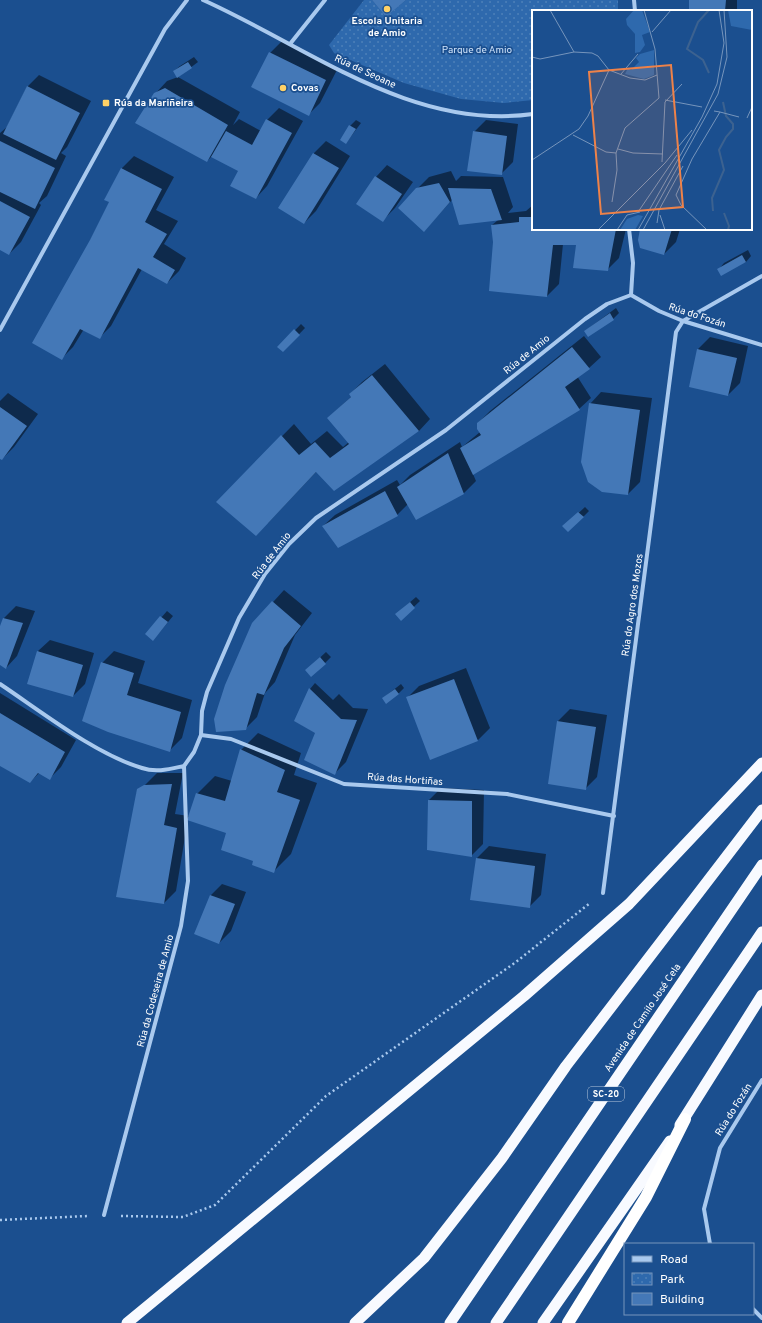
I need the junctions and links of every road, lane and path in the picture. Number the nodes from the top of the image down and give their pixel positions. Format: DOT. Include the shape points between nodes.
graph roads {
  1 [pos="187,0"];
  2 [pos="203,0"];
  3 [pos="325,0"];
  4 [pos="634,0"];
  5 [pos="635,10"];
  6 [pos="290,44"];
  7 [pos="532,114"];
  8 [pos="629,230"];
  9 [pos="762,276"];
  10 [pos="631,295"];
  11 [pos="683,321"];
  12 [pos="0,330"];
  13 [pos="762,345"];
  14 [pos="0,684"];
  15 [pos="202,735"];
  16 [pos="762,763"];
  17 [pos="184,766"];
  18 [pos="762,810"];
  19 [pos="614,816"];
  20 [pos="762,865"];
  21 [pos="603,893"];
  22 [pos="762,932"];
  23 [pos="762,995"];
  24 [pos="762,1080"];
  25 [pos="685,1118"];
  26 [pos="104,1215"];
  27 [pos="0,1220"];
  28 [pos="710,1243"];
  29 [pos="754,1310"];
  30 [pos="762,1318"];
  31 [pos="127,1323"];
  32 [pos="355,1323"];
  33 [pos="450,1323"];
  34 [pos="496,1323"];
  35 [pos="543,1323"];
  36 [pos="568,1323"];
  1 -- 12 [label="street" via="165,29"];
  2 -- 6 [label="street, Rúa de Seoane"];
  3 -- 6 [label="street"];
  4 -- 5 [label="street"];
  6 -- 7 [label="street, Rúa de Seoane" via="372,86 441,109 477,116 513,117"];
  8 -- 10 [label="street" via="633,263"];
  9 -- 11 [label="street"];
  10 -- 11 [label="street, Rúa do Fozán"];
  10 -- 15 [label="street, Rúa de Amio" via="607,304 585,319 446,430 316,518 289,544 265,574 239,618 207,692 202,710"];
  11 -- 13 [label="street, Rúa do Fozán"];
  11 -- 19 [label="street, Rúa do Agro dos Mozos" via="676,332 671,361 648,561"];
  14 -- 17 [label="street" via="96,748 142,769 164,771"];
  15 -- 17 [label="street, Rúa de Amio"];
  15 -- 19 [label="street, Rúa das Hortiñas" via="231,739 344,784 507,794"];
  16 -- 31 [label="highway" via="629,904 524,996"];
  17 -- 26 [label="street, Rúa da Codeseira de Amio" via="188,881 181,926"];
  18 -- 32 [label="highway" via="566,1066 502,1158 424,1258"];
  19 -- 21 [label="street, Rúa do Agro dos Mozos"];
  20 -- 33 [label="highway, Avenida de Camilo José Cela / SC-20"];
  21 -- 26 [label="path" via="516,962 326,1096 215,1205 183,1217"];
  22 -- 34 [label="highway"];
  23 -- 25 [label="highway"];
  24 -- 28 [label="street, Rúa do Fozán" via="720,1148 704,1209"];
  25 -- 35 [label="highway"];
  25 -- 36 [label="highway" via="646,1197"];
  26 -- 27 [label="path"];
  29 -- 30 [label="street"];
}
